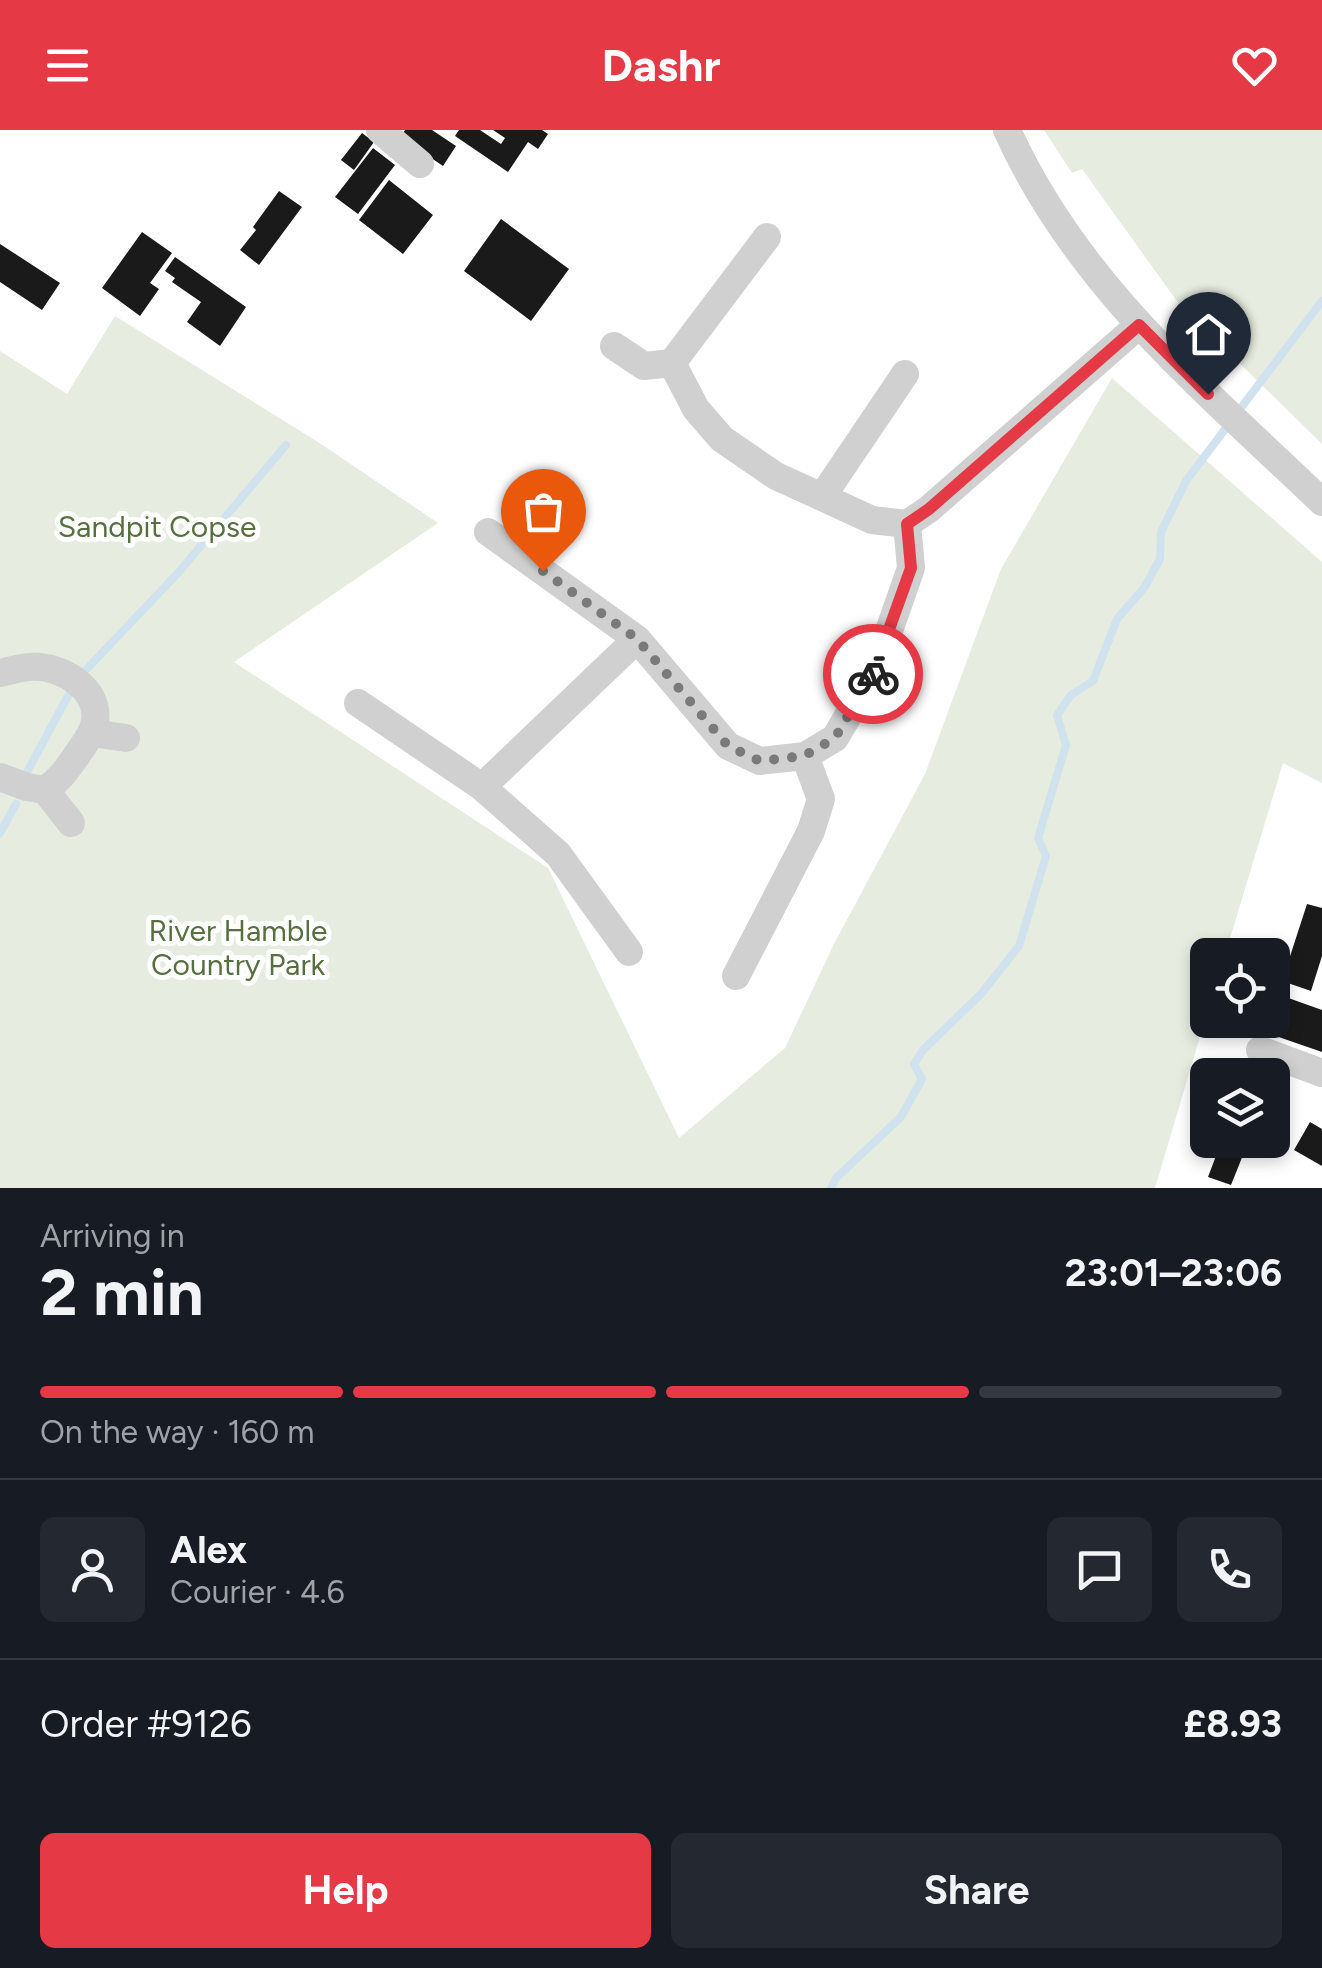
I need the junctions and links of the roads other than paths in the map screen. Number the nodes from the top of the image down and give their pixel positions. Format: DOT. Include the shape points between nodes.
graph roads {
  1 [pos="380,130"];
  2 [pos="1008,130"];
  3 [pos="420,164"];
  4 [pos="767,237"];
  5 [pos="1145,332"];
  6 [pos="614,346"];
  7 [pos="672,363"];
  8 [pos="905,374"];
  9 [pos="822,497"];
  10 [pos="1322,502"];
  11 [pos="907,524"];
  12 [pos="488,532"];
  13 [pos="637,639"];
  14 [pos="0,672"];
  15 [pos="358,703"];
  16 [pos="92,733"];
  17 [pos="126,738"];
  18 [pos="804,756"];
  19 [pos="0,776"];
  20 [pos="482,787"];
  21 [pos="45,790"];
  22 [pos="71,824"];
  23 [pos="629,952"];
  24 [pos="736,976"];
  25 [pos="1260,1050"];
  26 [pos="1322,1072"];
  1 -- 3 [label="street"];
  2 -- 5 [label="street" via="1067,239"];
  4 -- 7 [label="street"];
  5 -- 10 [label="street"];
  5 -- 11 [label="street"];
  6 -- 7 [label="street" via="644,366"];
  7 -- 9 [label="street" via="696,410 722,439"];
  8 -- 9 [label="street"];
  9 -- 11 [label="street" via="872,520"];
  11 -- 18 [label="street" via="911,568 876,668 835,738"];
  12 -- 13 [label="street"];
  13 -- 18 [label="street" via="728,746 760,761"];
  13 -- 20 [label="street"];
  14 -- 16 [label="street" via="34,666 78,682 92,698"];
  15 -- 20 [label="street"];
  16 -- 17 [label="street"];
  16 -- 21 [label="street" via="60,780"];
  18 -- 24 [label="street" via="822,799"];
  19 -- 21 [label="street"];
  20 -- 23 [label="street" via="558,854"];
  21 -- 22 [label="street"];
  25 -- 26 [label="street"];
}
